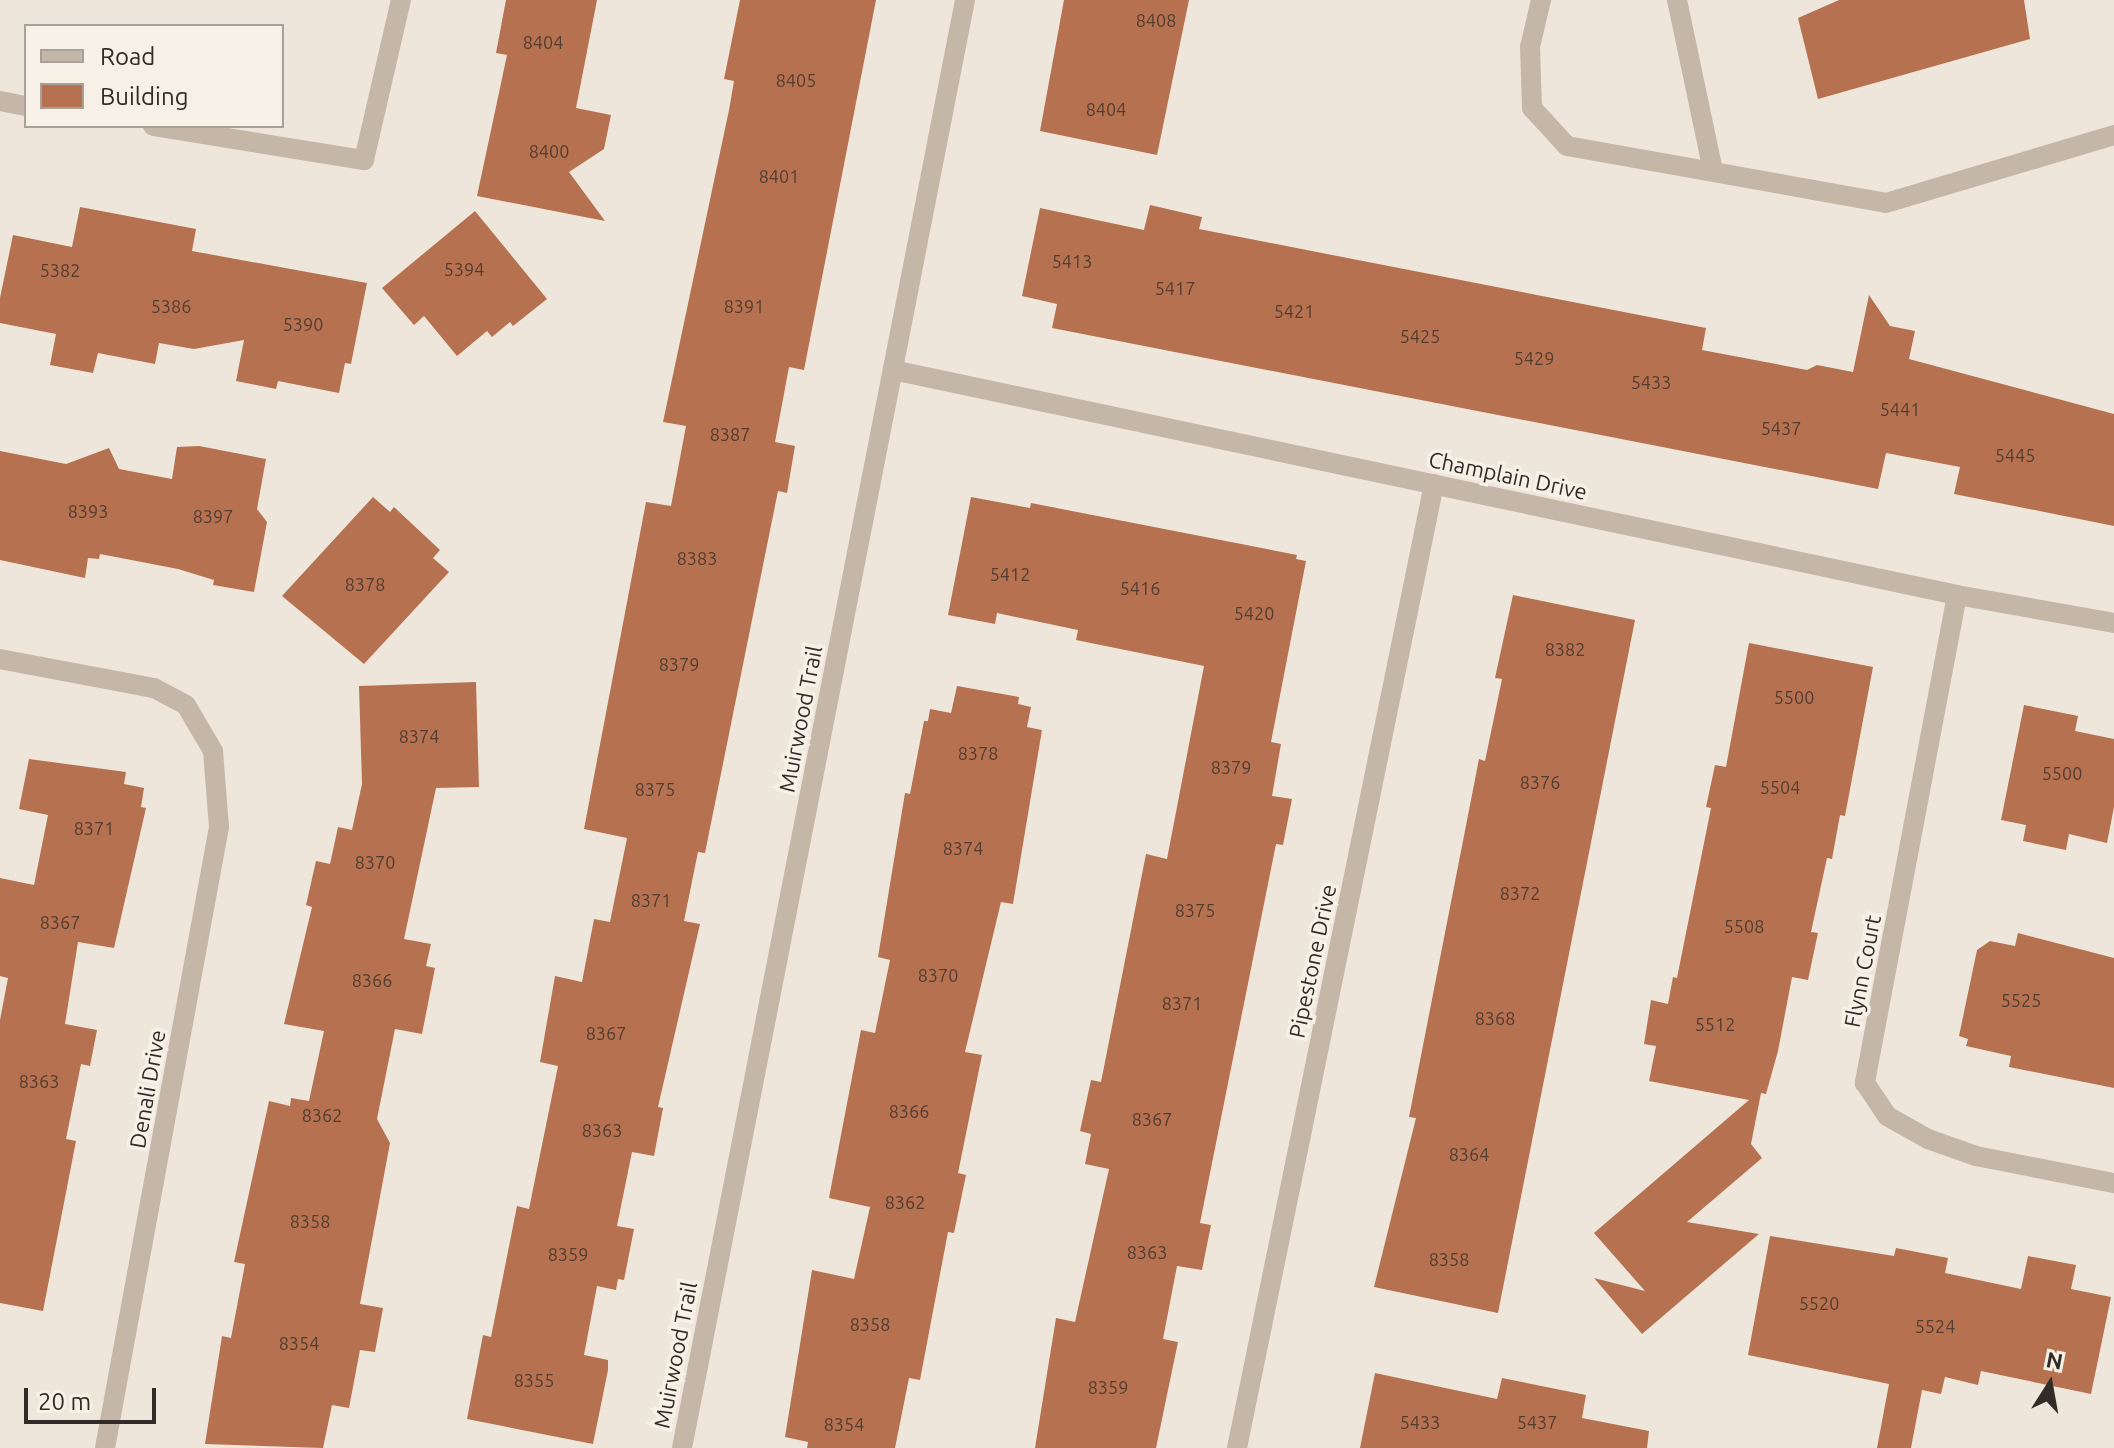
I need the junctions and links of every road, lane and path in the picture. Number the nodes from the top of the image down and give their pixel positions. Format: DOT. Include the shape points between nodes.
graph roads {
  1 [pos="401,0"];
  2 [pos="965,0"];
  3 [pos="1541,0"];
  4 [pos="1677,0"];
  5 [pos="0,101"];
  6 [pos="24,106"];
  7 [pos="165,128"];
  8 [pos="2114,135"];
  9 [pos="1713,171"];
  10 [pos="893,370"];
  11 [pos="1434,484"];
  12 [pos="1957,595"];
  13 [pos="2114,623"];
  14 [pos="0,659"];
  15 [pos="2114,1183"];
  16 [pos="105,1448"];
  17 [pos="682,1448"];
  18 [pos="1237,1448"];
  1 -- 7 [label="street" via="364,160"];
  2 -- 10 [label="street, Muirwood Trail"];
  3 -- 9 [label="street" via="1530,47 1532,108 1567,146"];
  4 -- 9 [label="street"];
  5 -- 6 [label="street"];
  8 -- 9 [label="street" via="1886,203"];
  10 -- 11 [label="street, Champlain Drive"];
  10 -- 17 [label="street, Muirwood Trail"];
  11 -- 12 [label="street, Champlain Drive"];
  11 -- 18 [label="street, Pipestone Drive"];
  12 -- 13 [label="street, Champlain Drive"];
  12 -- 15 [label="street, Flynn Court" via="1865,1083 1887,1116 1928,1139 1976,1156"];
  14 -- 16 [label="street, Denali Drive" via="154,688 186,705 213,751 219,827"];
}
